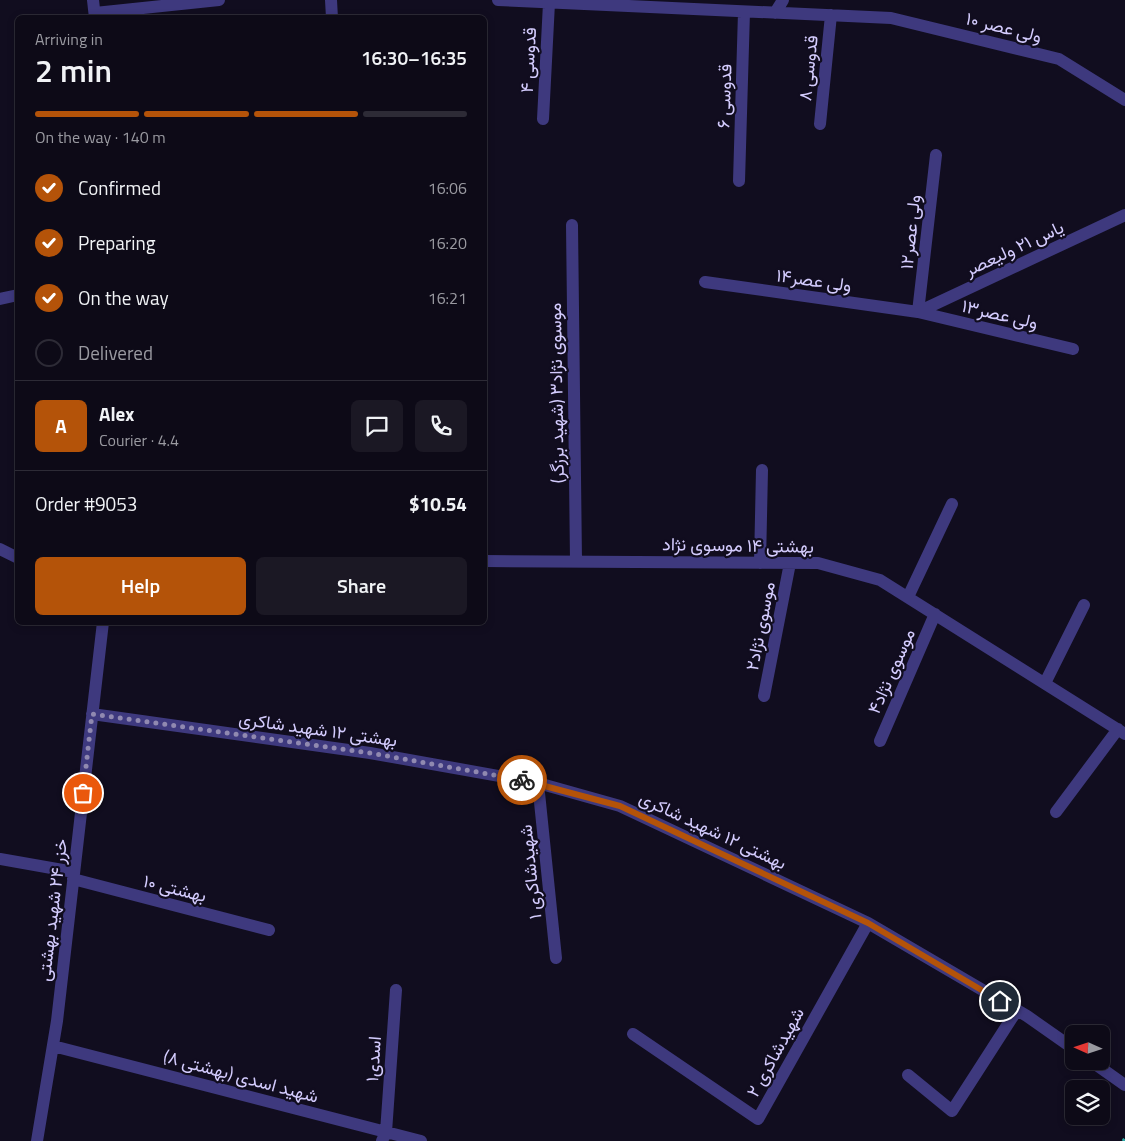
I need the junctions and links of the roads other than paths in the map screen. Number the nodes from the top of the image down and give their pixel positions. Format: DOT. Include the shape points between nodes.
graph roads {
  1 [pos="93,0"];
  2 [pos="219,0"];
  3 [pos="331,0"];
  4 [pos="498,0"];
  5 [pos="783,0"];
  6 [pos="549,3"];
  7 [pos="662,4"];
  8 [pos="744,12"];
  9 [pos="775,13"];
  10 [pos="95,15"];
  11 [pos="332,15"];
  12 [pos="831,15"];
  13 [pos="1125,100"];
  14 [pos="543,119"];
  15 [pos="820,124"];
  16 [pos="936,155"];
  17 [pos="739,181"];
  18 [pos="1125,215"];
  19 [pos="572,225"];
  20 [pos="705,282"];
  21 [pos="15,296"];
  22 [pos="0,298"];
  23 [pos="918,312"];
  24 [pos="1073,349"];
  25 [pos="762,470"];
  26 [pos="952,504"];
  27 [pos="0,549"];
  28 [pos="15,556"];
  29 [pos="487,561"];
  30 [pos="576,561"];
  31 [pos="760,563"];
  32 [pos="790,563"];
  33 [pos="908,597"];
  34 [pos="1084,604"];
  35 [pos="935,614"];
  36 [pos="103,625"];
  37 [pos="1045,683"];
  38 [pos="764,696"];
  39 [pos="92,714"];
  40 [pos="1121,731"];
  41 [pos="880,741"];
  42 [pos="538,783"];
  43 [pos="1056,812"];
  44 [pos="0,859"];
  45 [pos="74,876"];
  46 [pos="868,923"];
  47 [pos="269,930"];
  48 [pos="556,958"];
  49 [pos="396,990"];
  50 [pos="1017,1010"];
  51 [pos="633,1034"];
  52 [pos="1065,1043"];
  53 [pos="53,1046"];
  54 [pos="1104,1070"];
  55 [pos="908,1075"];
  56 [pos="1125,1085"];
  57 [pos="384,1136"];
  58 [pos="37,1141"];
  59 [pos="421,1141"];
  1 -- 10 [label="street"];
  2 -- 10 [label="street"];
  3 -- 11 [label="street"];
  4 -- 6 [label="street, ولی عصر ۱۰"];
  5 -- 9 [label="street"];
  6 -- 7 [label="street, ولی عصر ۱۰"];
  6 -- 14 [label="street, قدوسی ۴"];
  7 -- 8 [label="street, ولی عصر ۱۰"];
  8 -- 9 [label="street, ولی عصر ۱۰"];
  8 -- 17 [label="street, قدوسی ۶"];
  9 -- 12 [label="street, ولی عصر ۱۰"];
  12 -- 13 [label="street, ولی عصر ۱۰" via="891,18 1059,59"];
  12 -- 15 [label="street, قدوسی ۸"];
  16 -- 23 [label="street, ولی عصر۱۲"];
  18 -- 23 [label="street, یاس ۲۱ ولیعصر"];
  19 -- 30 [label="street, موسوی نژاد۳ (شهید برزگر)"];
  20 -- 23 [label="street, ولی عصر۱۴"];
  21 -- 22 [label="street"];
  23 -- 24 [label="street, ولی عصر۱۳"];
  25 -- 31 [label="street"];
  26 -- 33 [label="street"];
  27 -- 28 [label="street"];
  29 -- 30 [label="street, بهشتی ۱۴ موسوی نژاد"];
  30 -- 31 [label="street, بهشتی ۱۴ موسوی نژاد"];
  31 -- 32 [label="street, بهشتی ۱۴ موسوی نژاد"];
  32 -- 33 [label="street, بهشتی ۱۴ موسوی نژاد" via="818,563 880,580"];
  32 -- 38 [label="street, موسوی نژاد۲"];
  33 -- 35 [label="street, بهشتی ۱۴ موسوی نژاد"];
  34 -- 37 [label="street"];
  35 -- 37 [label="street, بهشتی ۱۴ موسوی نژاد"];
  35 -- 41 [label="street, موسوی نژاد۴"];
  36 -- 39 [label="street, خزر ۲۴ شهید بهشتی"];
  37 -- 40 [label="street, بهشتی ۱۴ موسوی نژاد"];
  39 -- 42 [label="street, بهشتی ۱۲ شهید شاکری" via="370,753"];
  39 -- 45 [label="street, خزر ۲۴ شهید بهشتی"];
  40 -- 43 [label="street"];
  42 -- 46 [label="street, بهشتی ۱۲ شهید شاکری" via="620,806"];
  42 -- 48 [label="street, شهیدشاکری ۱"];
  44 -- 45 [label="street, بهشتی ۱۰"];
  45 -- 47 [label="street, بهشتی ۱۰"];
  45 -- 53 [label="street, خزر ۲۴ شهید بهشتی"];
  46 -- 50 [label="street, بهشتی ۱۲ شهید شاکری"];
  46 -- 51 [label="street, شهیدشاکری ۲" via="758,1119"];
  49 -- 57 [label="street, اسدی۱"];
  50 -- 52 [label="street, بهشتی ۱۲ شهید شاکری"];
  50 -- 55 [label="street" via="952,1111"];
  53 -- 57 [label="street, شهید اسدی (بهشتی ۸)"];
  53 -- 58 [label="street, خزر ۲۴ شهید بهشتی"];
  54 -- 56 [label="street"];
  57 -- 59 [label="street, شهید اسدی (بهشتی ۸)"];
}
